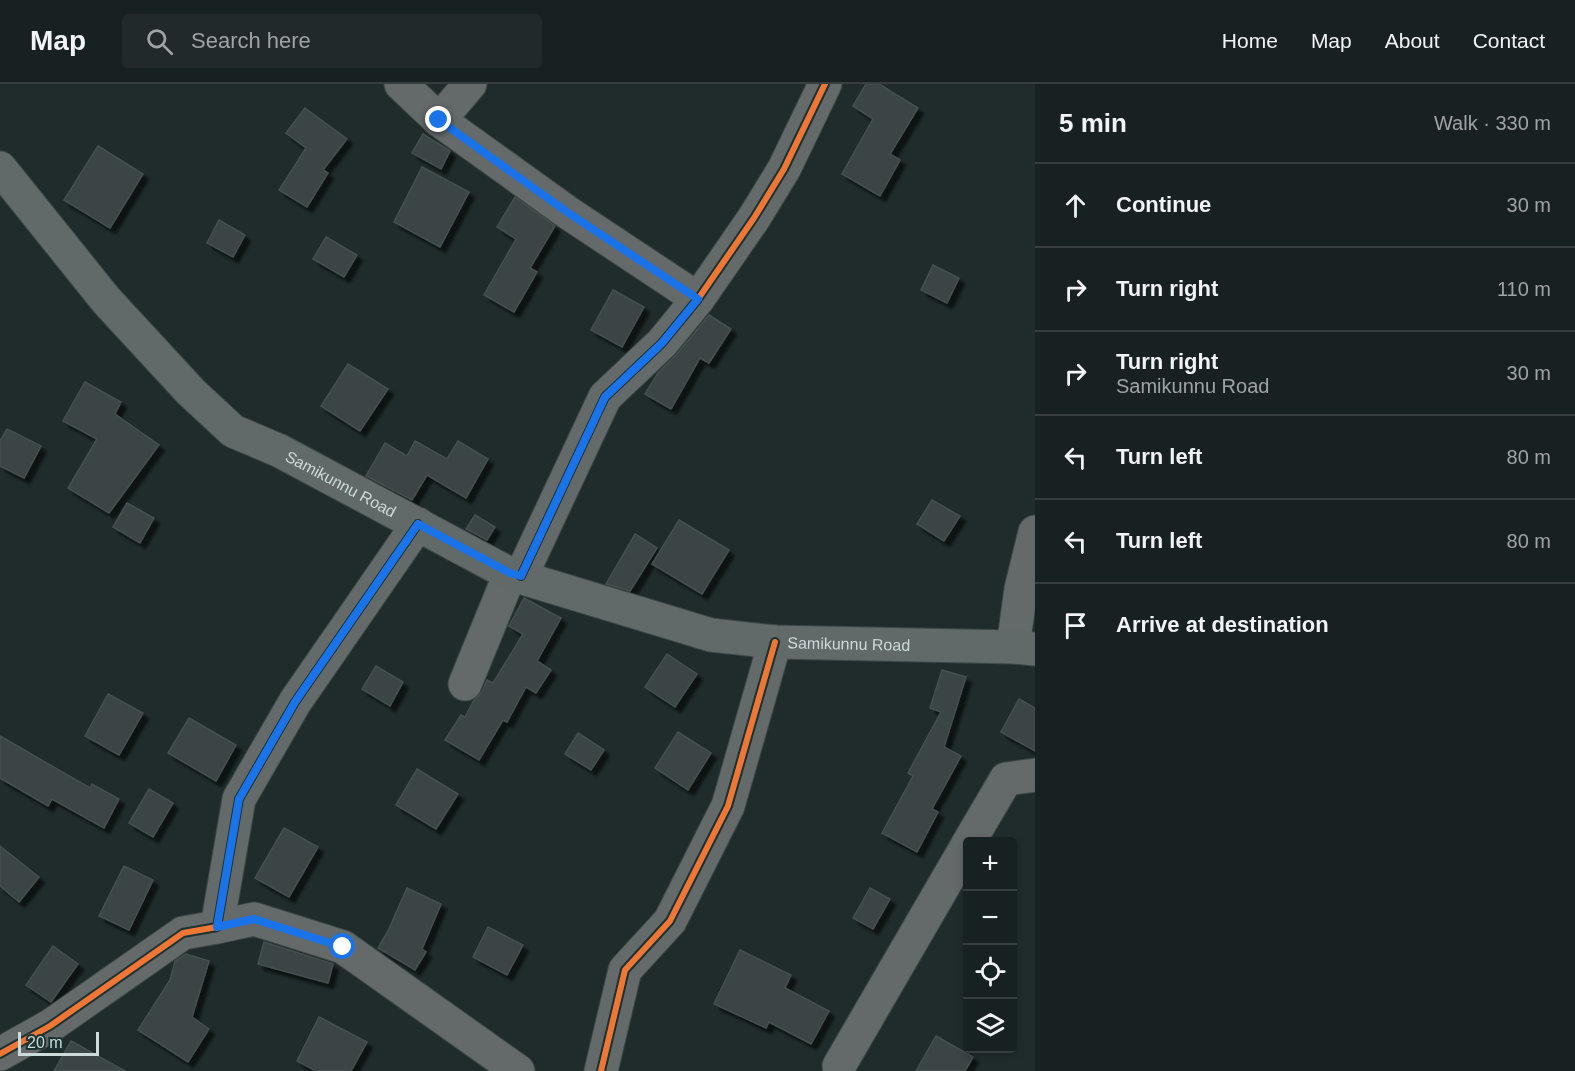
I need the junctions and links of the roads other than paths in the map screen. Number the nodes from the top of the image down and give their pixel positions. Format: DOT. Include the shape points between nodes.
graph roads {
  1 [pos="401,84"];
  2 [pos="470,84"];
  3 [pos="825,84"];
  4 [pos="439,120"];
  5 [pos="0,168"];
  6 [pos="698,299"];
  7 [pos="418,524"];
  8 [pos="1035,532"];
  9 [pos="516,575"];
  10 [pos="775,642"];
  11 [pos="1024,648"];
  12 [pos="465,684"];
  13 [pos="1035,775"];
  14 [pos="972,837"];
  15 [pos="963,852"];
  16 [pos="217,927"];
  17 [pos="0,1054"];
  18 [pos="838,1066"];
  19 [pos="518,1071"];
  20 [pos="601,1071"];
  1 -- 4 [label="street"];
  2 -- 4 [label="street"];
  3 -- 6 [label="street" via="784,170"];
  4 -- 6 [label="street"];
  5 -- 7 [label="main road, Samikunnu Road" via="106,300 191,392 233,431 280,451"];
  6 -- 9 [label="street" via="662,343 605,397"];
  7 -- 9 [label="main road, Samikunnu Road"];
  7 -- 16 [label="street" via="295,702 239,799"];
  8 -- 11 [label="street" via="1021,589"];
  9 -- 10 [label="main road, Samikunnu Road" via="711,635"];
  9 -- 12 [label="street"];
  10 -- 11 [label="main road, Samikunnu Road"];
  10 -- 20 [label="street" via="728,806 670,921 626,970"];
  13 -- 14 [label="street" via="1006,779"];
  15 -- 18 [label="street"];
  16 -- 17 [label="street" via="183,933 50,1026"];
  16 -- 19 [label="street" via="254,919 343,947"];
}
